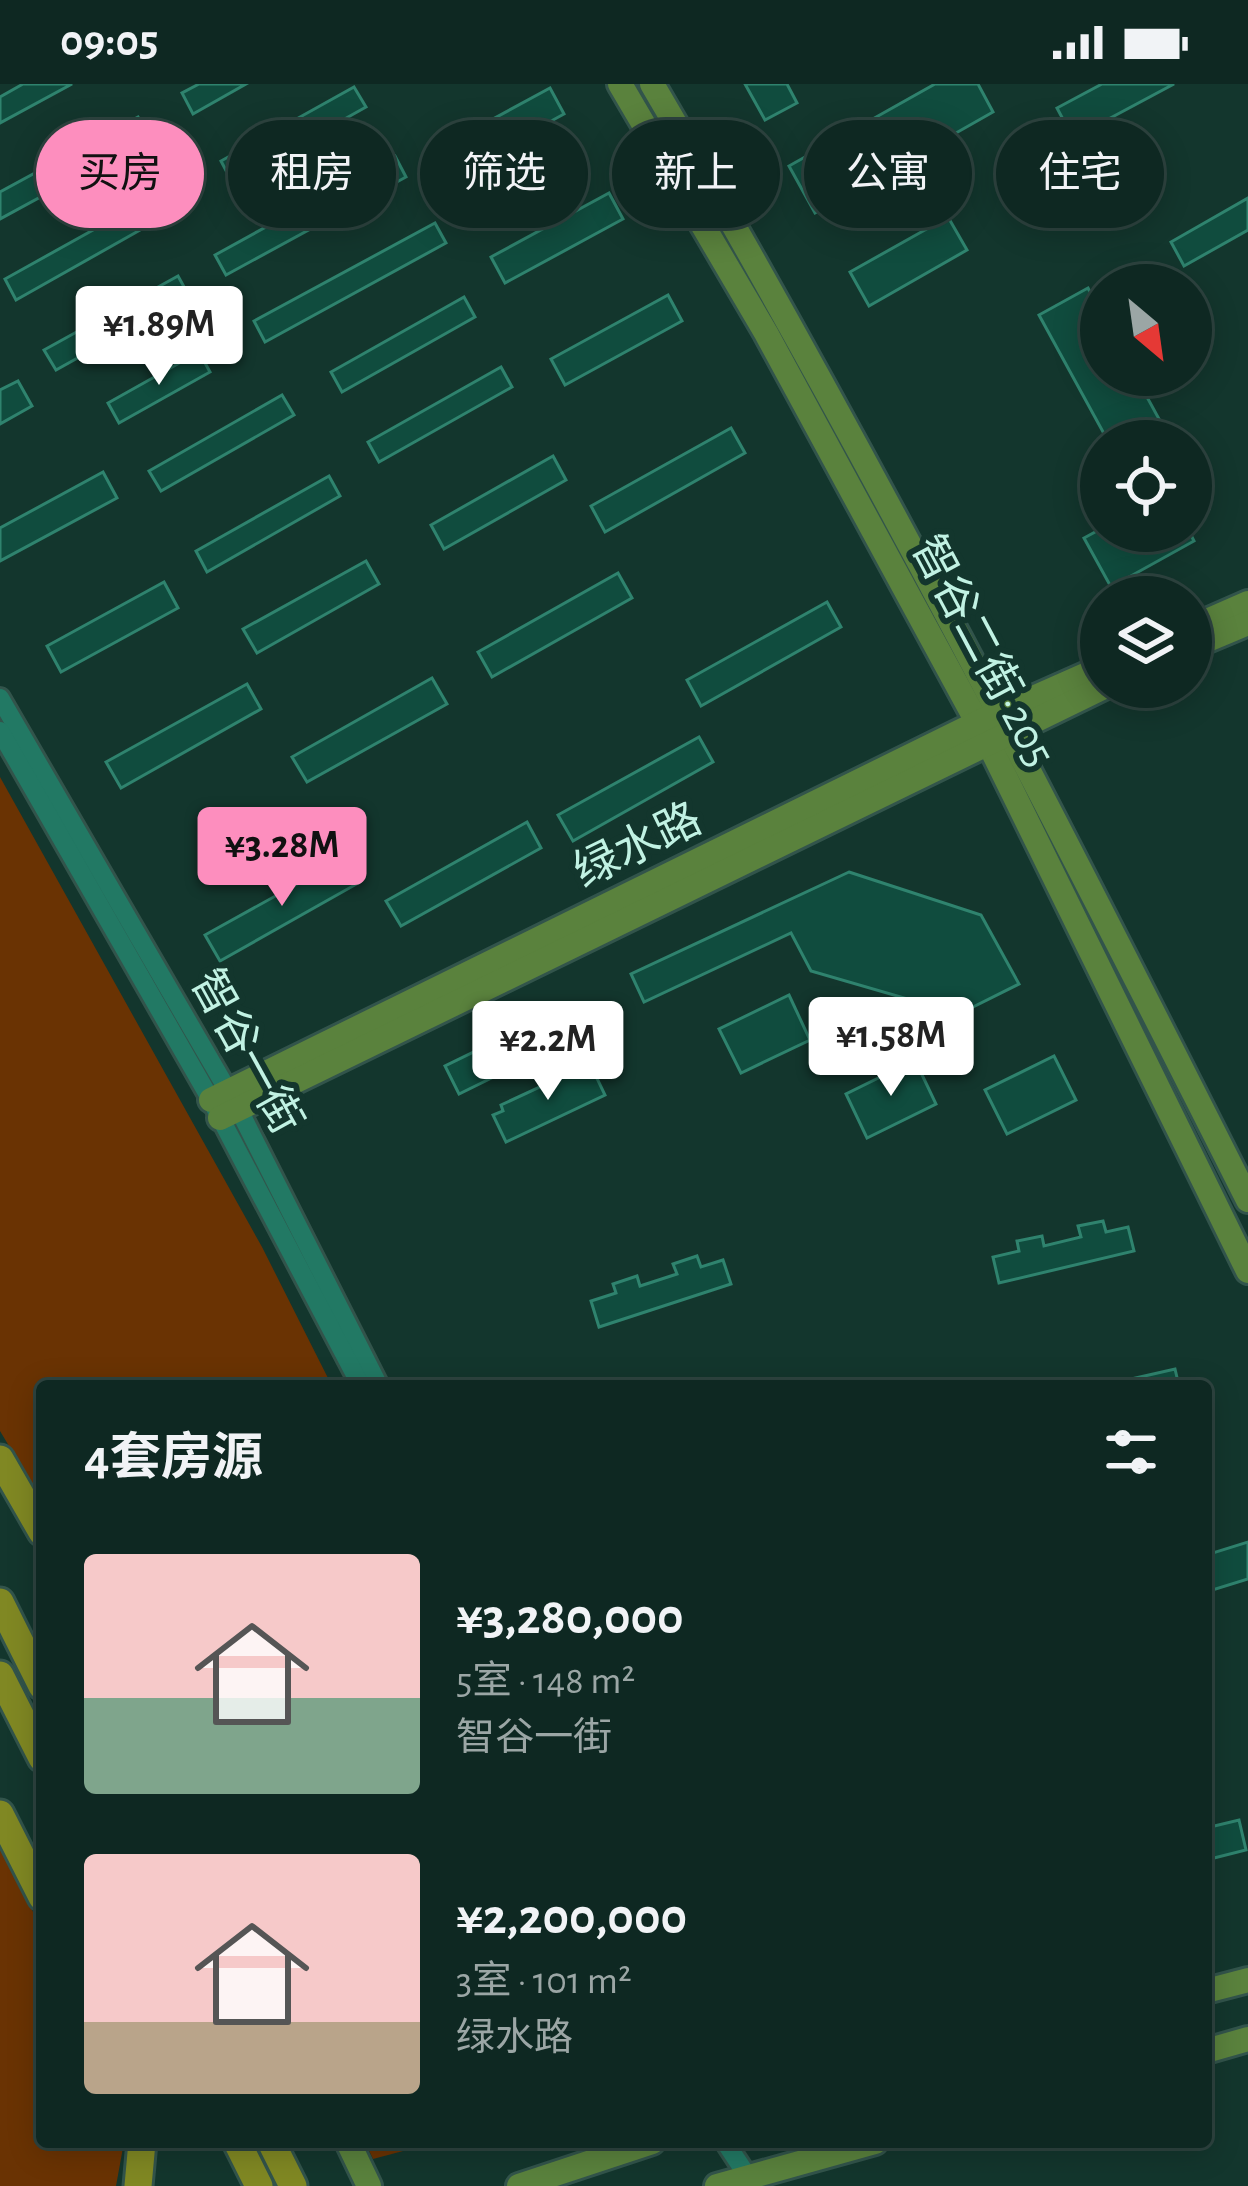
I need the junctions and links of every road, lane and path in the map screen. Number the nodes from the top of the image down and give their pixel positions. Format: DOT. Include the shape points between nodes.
graph roads {
  1 [pos="620,84"];
  2 [pos="652,84"];
  3 [pos="1248,603"];
  4 [pos="1212,619"];
  5 [pos="1248,622"];
  6 [pos="1212,638"];
  7 [pos="1080,680"];
  8 [pos="1080,695"];
  9 [pos="0,698"];
  10 [pos="1007,720"];
  11 [pos="0,731"];
  12 [pos="982,733"];
  13 [pos="224,1104"];
  14 [pos="1248,1201"];
  15 [pos="1248,1271"];
  16 [pos="358,1380"];
  17 [pos="377,1380"];
  18 [pos="0,1459"];
  19 [pos="36,1522"];
  20 [pos="0,1602"];
  21 [pos="36,1674"];
  22 [pos="0,1675"];
  23 [pos="36,1745"];
  24 [pos="0,1814"];
  25 [pos="36,1885"];
  26 [pos="1248,1980"];
  27 [pos="1212,1989"];
  28 [pos="1248,2039"];
  29 [pos="1212,2048"];
  30 [pos="141,2148"];
  31 [pos="240,2148"];
  32 [pos="274,2148"];
  33 [pos="351,2148"];
  34 [pos="634,2148"];
  35 [pos="728,2148"];
  36 [pos="855,2148"];
  37 [pos="752,2181"];
  38 [pos="527,2183"];
  39 [pos="138,2186"];
  40 [pos="259,2186"];
  41 [pos="293,2186"];
  42 [pos="369,2186"];
  43 [pos="717,2186"];
  1 -- 12 [label="main road, 智谷二街•205" via="766,333"];
  2 -- 10 [label="main road, 智谷二街•205"];
  3 -- 4 [label="main road"];
  5 -- 6 [label="main road"];
  7 -- 10 [label="main road, 绿水路"];
  8 -- 10 [label="main road, 绿水路"];
  9 -- 13 [label="street, 智谷一街"];
  10 -- 12 [label="main road, 绿水路"];
  10 -- 14 [label="main road, 智谷二街•205"];
  11 -- 13 [label="street, 智谷一街"];
  12 -- 13 [label="main road, 绿水路"];
  12 -- 15 [label="main road, 智谷二街•205"];
  13 -- 16 [label="street, 智谷一街"];
  13 -- 17 [label="street, 智谷一街"];
  18 -- 19 [label="highway"];
  20 -- 21 [label="highway"];
  22 -- 23 [label="highway"];
  24 -- 25 [label="highway"];
  26 -- 27 [label="main road"];
  28 -- 29 [label="main road"];
  30 -- 39 [label="highway"];
  31 -- 40 [label="highway"];
  32 -- 41 [label="highway"];
  33 -- 42 [label="main road"];
  34 -- 38 [label="main road"];
  35 -- 37 [label="street"];
  36 -- 37 [label="main road"];
  37 -- 43 [label="main road"];
}
